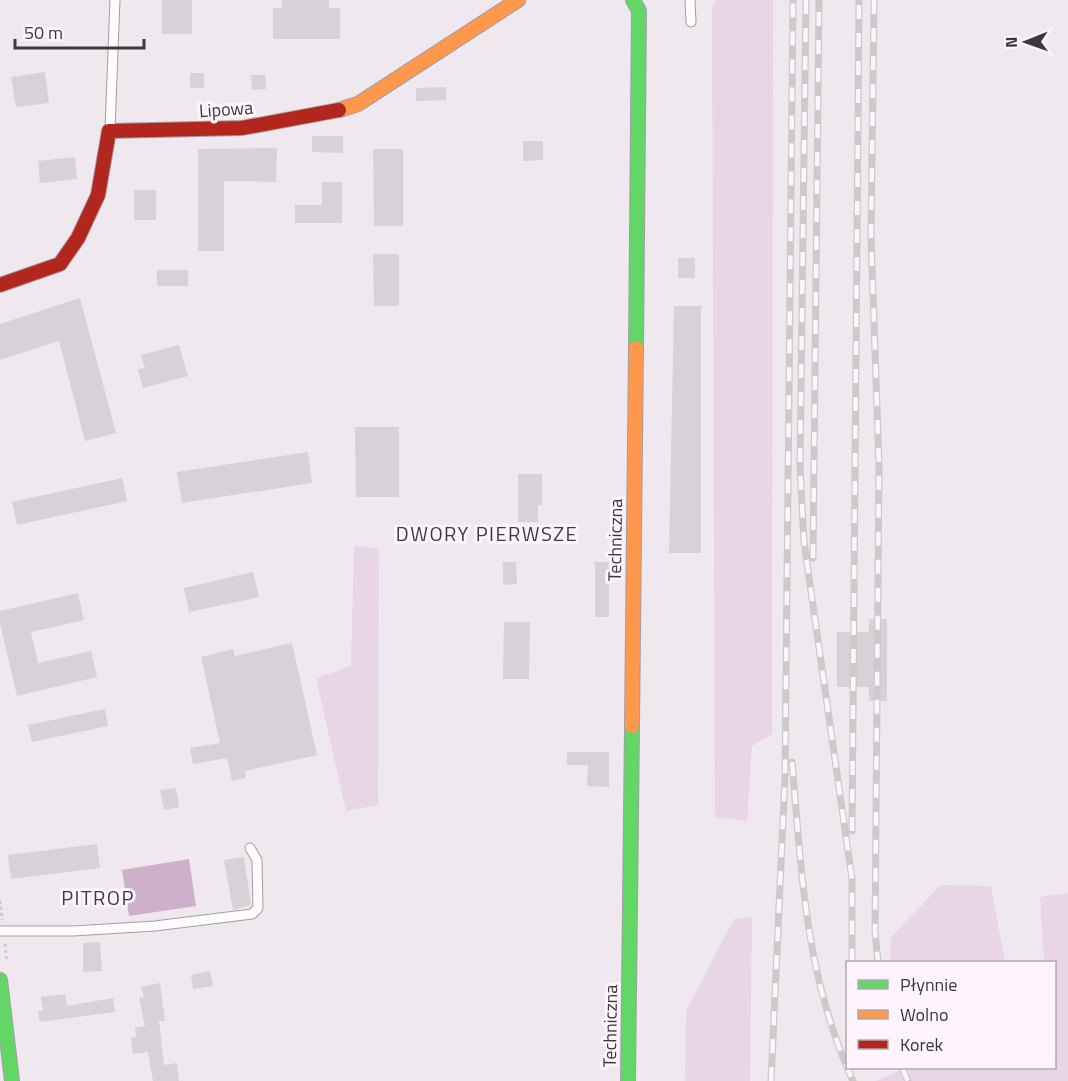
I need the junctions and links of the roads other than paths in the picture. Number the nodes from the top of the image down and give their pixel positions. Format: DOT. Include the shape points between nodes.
graph roads {
  1 [pos="115,0"];
  2 [pos="518,0"];
  3 [pos="633,0"];
  4 [pos="690,0"];
  5 [pos="691,22"];
  6 [pos="110,131"];
  7 [pos="0,285"];
  8 [pos="250,848"];
  9 [pos="0,931"];
  10 [pos="0,981"];
  11 [pos="12,1081"];
  12 [pos="628,1081"];
  1 -- 6 [label="lane"];
  2 -- 6 [label="street, Lipowa" via="358,104 326,114 242,128"];
  3 -- 12 [label="street, Techniczna" via="639,11 639,23"];
  4 -- 5 [label="lane"];
  6 -- 7 [label="street" via="98,195 78,238 60,264"];
  8 -- 9 [label="lane" via="257,860 258,908 252,914 112,929"];
  10 -- 11 [label="street"];
}
